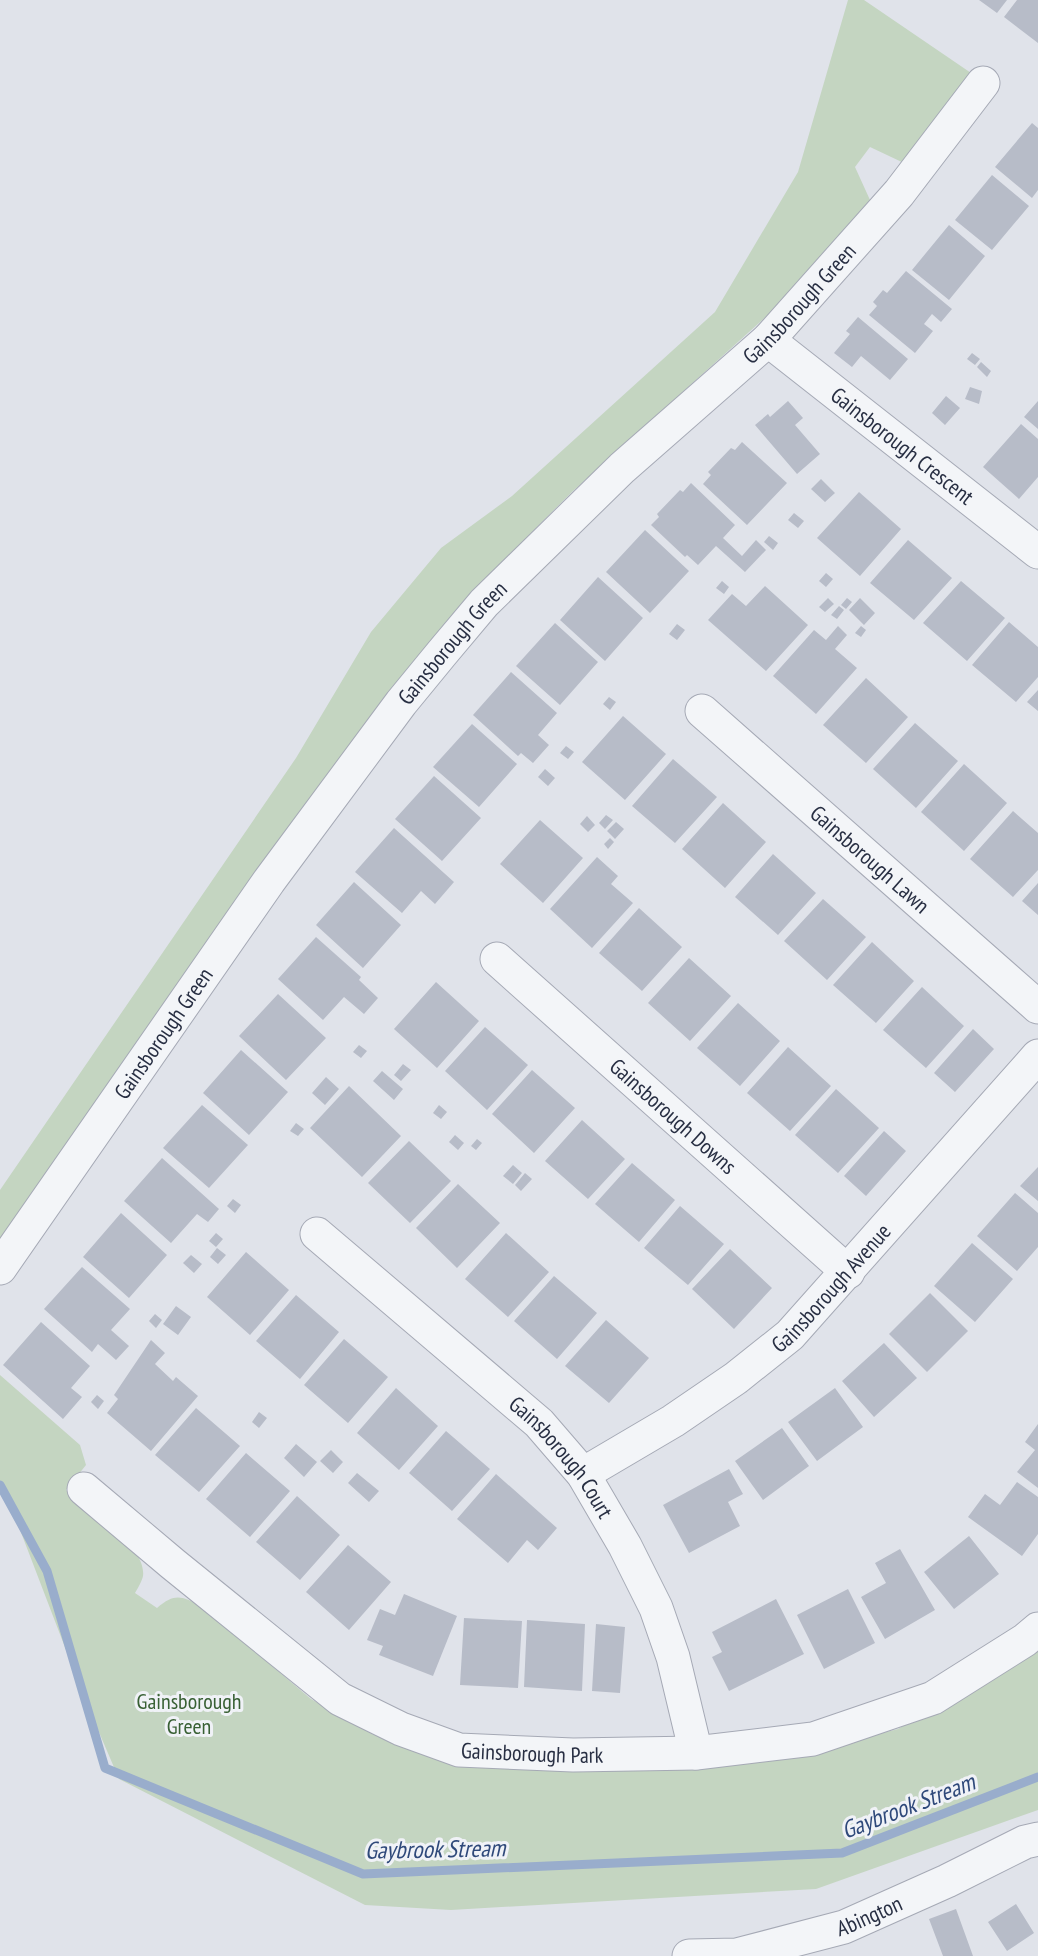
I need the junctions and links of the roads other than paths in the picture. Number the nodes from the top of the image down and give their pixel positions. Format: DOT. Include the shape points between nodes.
graph roads {
  1 [pos="983,83"];
  2 [pos="768,340"];
  3 [pos="1038,552"];
  4 [pos="702,711"];
  5 [pos="497,959"];
  6 [pos="1038,1007"];
  7 [pos="1038,1056"];
  8 [pos="317,1234"];
  9 [pos="0,1268"];
  10 [pos="848,1272"];
  11 [pos="583,1474"];
  12 [pos="84,1489"];
  13 [pos="1038,1629"];
  14 [pos="696,1753"];
  15 [pos="1038,1839"];
  16 [pos="689,1956"];
  1 -- 2 [label="street, Gainsborough Green" via="899,193"];
  2 -- 3 [label="street, Gainsborough Crescent"];
  2 -- 9 [label="street, Gainsborough Green" via="622,468 484,603 442,653 269,881"];
  4 -- 6 [label="street, Gainsborough Lawn"];
  5 -- 10 [label="street, Gainsborough Downs"];
  7 -- 10 [label="street, Gainsborough Avenue"];
  8 -- 11 [label="street, Gainsborough Court" via="540,1423"];
  10 -- 11 [label="street, Gainsborough Avenue" via="790,1335 736,1378"];
  11 -- 14 [label="street, Gainsborough Court" via="656,1608 673,1657"];
  12 -- 14 [label="street, Gainsborough Park" via="340,1699 401,1729 459,1750 573,1755"];
  13 -- 14 [label="street, Gainsborough Park" via="933,1698 813,1739"];
  15 -- 16 [label="street, Abington" via="844,1927 737,1955"];
}
